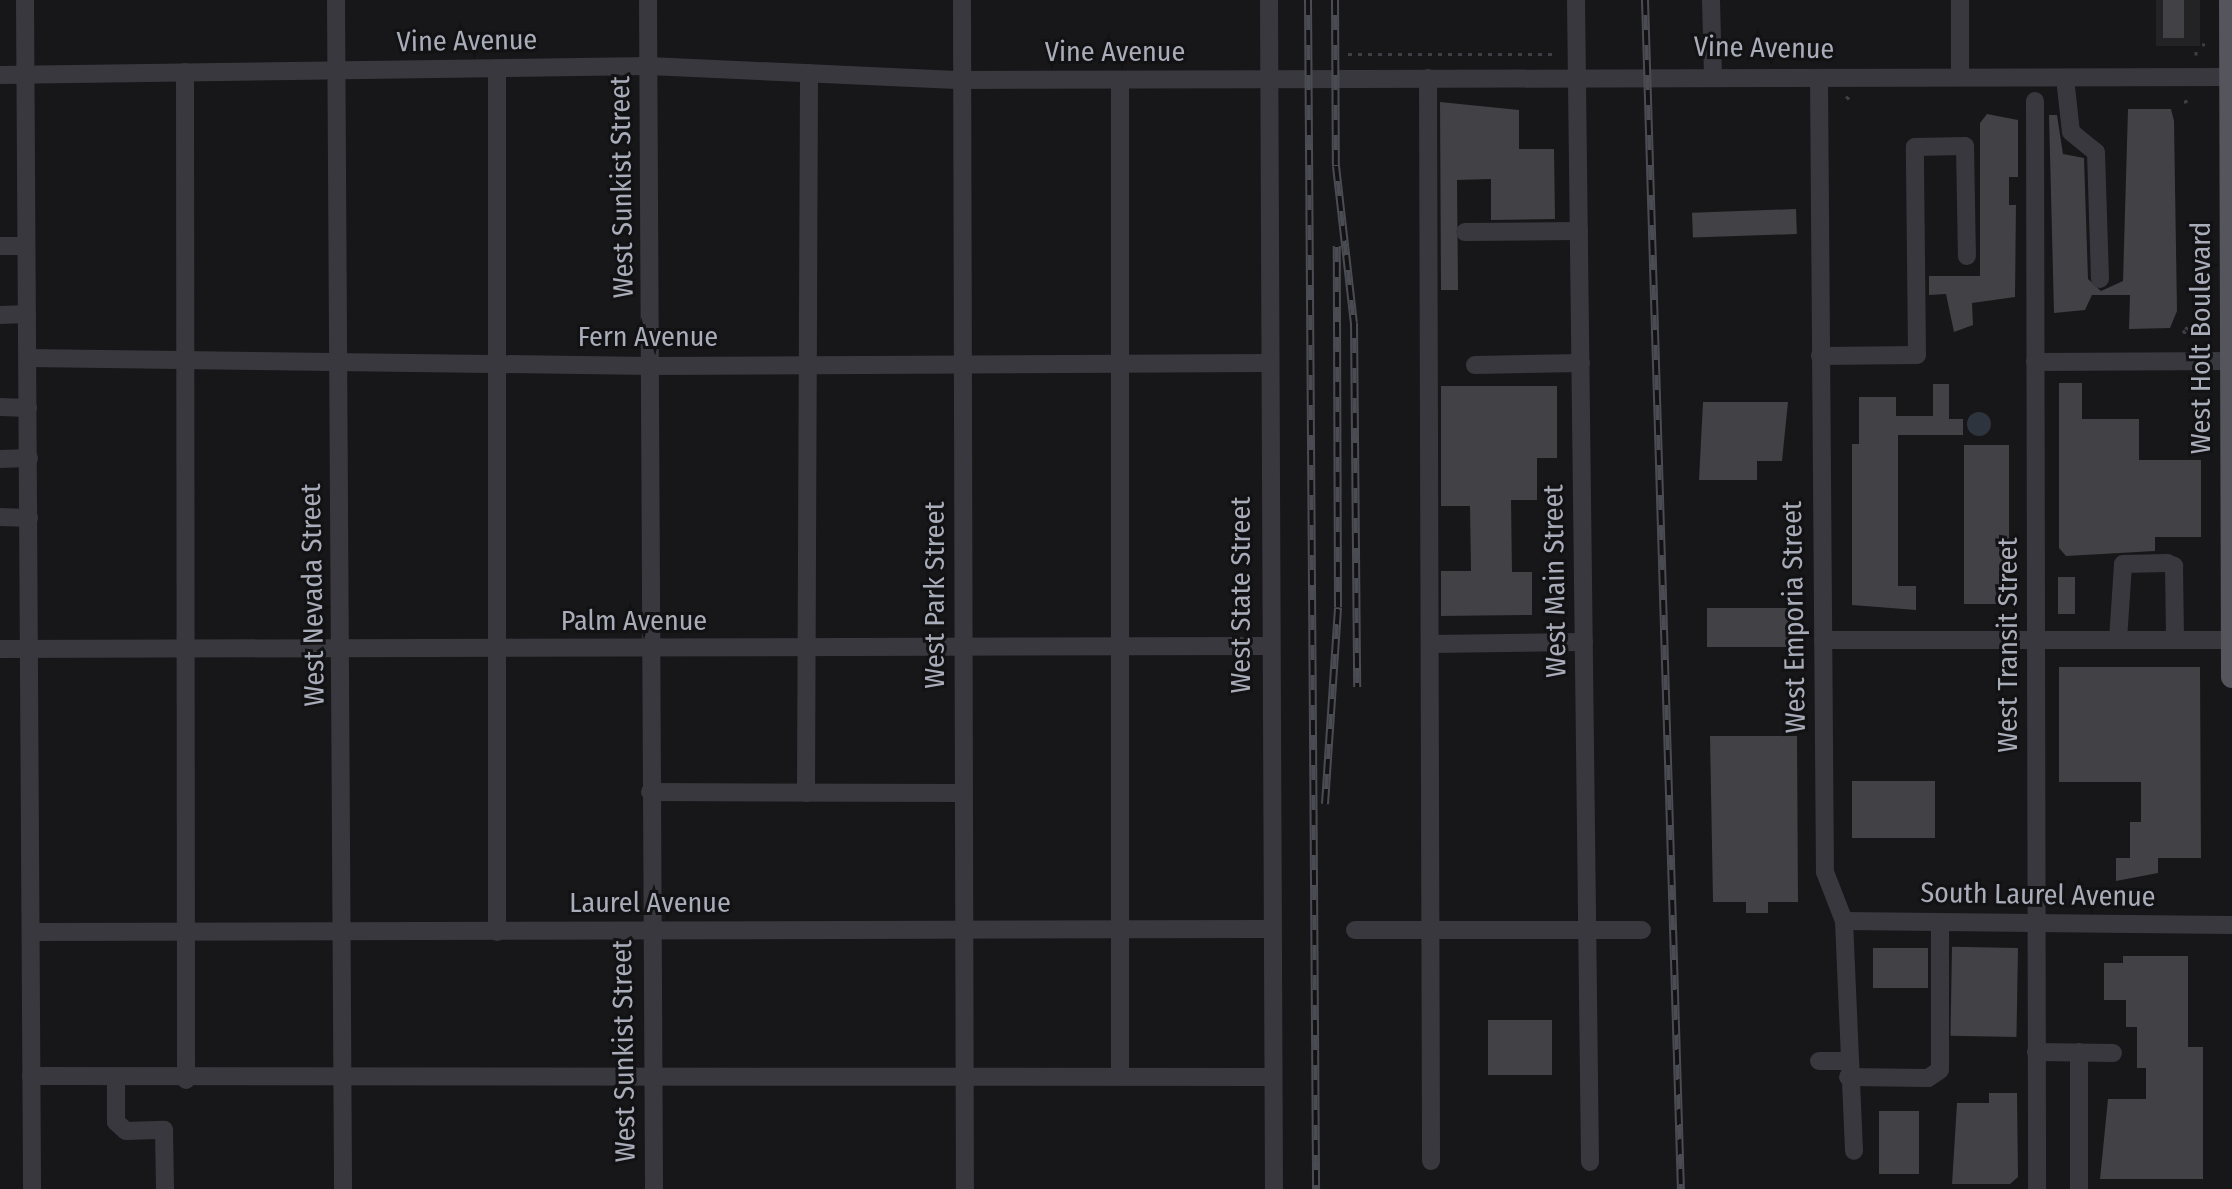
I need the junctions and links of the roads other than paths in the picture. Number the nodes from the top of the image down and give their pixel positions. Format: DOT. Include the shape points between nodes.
graph roads {
  1 [pos="25,0"];
  2 [pos="336,0"];
  3 [pos="648,0"];
  4 [pos="962,0"];
  5 [pos="1269,0"];
  6 [pos="1576,0"];
  7 [pos="1711,0"];
  8 [pos="1960,0"];
  9 [pos="2230,0"];
  10 [pos="649,66"];
  11 [pos="497,68"];
  12 [pos="336,71"];
  13 [pos="185,72"];
  14 [pos="809,73"];
  15 [pos="25,74"];
  16 [pos="1713,74"];
  17 [pos="0,75"];
  18 [pos="1577,76"];
  19 [pos="1960,77"];
  20 [pos="1428,78"];
  21 [pos="1819,78"];
  22 [pos="2065,78"];
  23 [pos="2231,78"];
  24 [pos="1270,79"];
  25 [pos="962,80"];
  26 [pos="1120,80"];
  27 [pos="2035,101"];
  28 [pos="2231,189"];
  29 [pos="1579,231"];
  30 [pos="1465,232"];
  31 [pos="2231,234"];
  32 [pos="0,246"];
  33 [pos="26,246"];
  34 [pos="1967,256"];
  35 [pos="2100,279"];
  36 [pos="27,314"];
  37 [pos="0,315"];
  38 [pos="1820,356"];
  39 [pos="28,358"];
  40 [pos="186,360"];
  41 [pos="2232,361"];
  42 [pos="335,362"];
  43 [pos="961,362"];
  44 [pos="1122,362"];
  45 [pos="2035,362"];
  46 [pos="1268,363"];
  47 [pos="1581,363"];
  48 [pos="497,364"];
  49 [pos="808,364"];
  50 [pos="1475,365"];
  51 [pos="652,366"];
  52 [pos="0,407"];
  53 [pos="28,408"];
  54 [pos="29,458"];
  55 [pos="0,459"];
  56 [pos="0,517"];
  57 [pos="29,518"];
  58 [pos="1823,640"];
  59 [pos="2037,640"];
  60 [pos="2118,640"];
  61 [pos="2175,640"];
  62 [pos="2232,640"];
  63 [pos="1584,642"];
  64 [pos="1430,644"];
  65 [pos="1269,646"];
  66 [pos="1121,647"];
  67 [pos="30,648"];
  68 [pos="649,648"];
  69 [pos="807,648"];
  70 [pos="963,648"];
  71 [pos="0,649"];
  72 [pos="186,649"];
  73 [pos="497,649"];
  74 [pos="343,651"];
  75 [pos="2232,677"];
  76 [pos="650,792"];
  77 [pos="806,793"];
  78 [pos="962,793"];
  79 [pos="1844,921"];
  80 [pos="1940,923"];
  81 [pos="2038,924"];
  82 [pos="2232,925"];
  83 [pos="1270,929"];
  84 [pos="650,930"];
  85 [pos="962,930"];
  86 [pos="1118,930"];
  87 [pos="1355,930"];
  88 [pos="1430,930"];
  89 [pos="1587,930"];
  90 [pos="1642,930"];
  91 [pos="31,932"];
  92 [pos="497,932"];
  93 [pos="187,933"];
  94 [pos="341,934"];
  95 [pos="2036,1052"];
  96 [pos="2079,1052"];
  97 [pos="2113,1053"];
  98 [pos="1819,1061"];
  99 [pos="1848,1069"];
  100 [pos="964,1071"];
  101 [pos="652,1073"];
  102 [pos="1120,1074"];
  103 [pos="31,1076"];
  104 [pos="116,1077"];
  105 [pos="1272,1077"];
  106 [pos="342,1078"];
  107 [pos="186,1080"];
  108 [pos="1854,1151"];
  109 [pos="1431,1161"];
  110 [pos="1590,1162"];
  111 [pos="32,1189"];
  112 [pos="165,1189"];
  113 [pos="343,1189"];
  114 [pos="654,1189"];
  115 [pos="965,1189"];
  116 [pos="1274,1189"];
  117 [pos="2037,1189"];
  118 [pos="2079,1189"];
  1 -- 15 [label="street"];
  2 -- 12 [label="street, West Nevada Street"];
  3 -- 10 [label="street, West Sunkist Street"];
  4 -- 25 [label="street, West Park Street"];
  5 -- 24 [label="street, West State Street"];
  6 -- 18 [label="street, West Main Street"];
  7 -- 16 [label="street"];
  8 -- 19 [label="street"];
  9 -- 23 [label="main road, West Holt Boulevard"];
  10 -- 11 [label="street, Vine Avenue"];
  10 -- 14 [label="street, Vine Avenue"];
  10 -- 51 [label="street, West Sunkist Street"];
  11 -- 12 [label="street, Vine Avenue"];
  11 -- 48 [label="street"];
  12 -- 13 [label="street, Vine Avenue"];
  12 -- 42 [label="street, West Nevada Street"];
  13 -- 15 [label="street, Vine Avenue"];
  13 -- 40 [label="street"];
  14 -- 25 [label="street, Vine Avenue"];
  14 -- 49 [label="street"];
  15 -- 17 [label="street, Vine Avenue"];
  15 -- 33 [label="street"];
  16 -- 18 [label="street, Vine Avenue"];
  16 -- 21 [label="street, Vine Avenue"];
  18 -- 20 [label="street, Vine Avenue"];
  18 -- 29 [label="street, West Main Street"];
  19 -- 21 [label="street, Vine Avenue"];
  19 -- 22 [label="street, Vine Avenue"];
  20 -- 24 [label="street, Vine Avenue"];
  20 -- 64 [label="street"];
  21 -- 38 [label="street, West Emporia Street"];
  22 -- 23 [label="street, Vine Avenue"];
  22 -- 35 [label="street" via="2071,132 2096,152"];
  23 -- 28 [label="main road, West Holt Boulevard"];
  24 -- 26 [label="street, Vine Avenue"];
  24 -- 46 [label="street, West State Street"];
  25 -- 26 [label="street, Vine Avenue"];
  25 -- 43 [label="street, West Park Street"];
  26 -- 44 [label="street"];
  27 -- 45 [label="street, West Transit Street"];
  28 -- 31 [label="main road, West Holt Boulevard"];
  29 -- 30 [label="street"];
  29 -- 47 [label="street, West Main Street"];
  31 -- 41 [label="main road, West Holt Boulevard"];
  32 -- 33 [label="street"];
  33 -- 36 [label="street"];
  34 -- 38 [label="street" via="1965,146 1915,147 1917,355"];
  36 -- 37 [label="street"];
  36 -- 39 [label="street"];
  38 -- 58 [label="street, West Emporia Street"];
  39 -- 40 [label="street, Fern Avenue"];
  39 -- 53 [label="street"];
  40 -- 42 [label="street, Fern Avenue"];
  40 -- 72 [label="street"];
  41 -- 45 [label="street"];
  41 -- 62 [label="main road, West Holt Boulevard"];
  42 -- 48 [label="street, Fern Avenue"];
  42 -- 74 [label="street, West Nevada Street"];
  43 -- 44 [label="street, Fern Avenue"];
  43 -- 49 [label="street, Fern Avenue"];
  43 -- 70 [label="street, West Park Street"];
  44 -- 46 [label="street, Fern Avenue"];
  44 -- 66 [label="street"];
  45 -- 59 [label="street, West Transit Street"];
  46 -- 65 [label="street, West State Street"];
  47 -- 50 [label="street"];
  47 -- 63 [label="street, West Main Street"];
  48 -- 51 [label="street, Fern Avenue"];
  48 -- 73 [label="street"];
  49 -- 51 [label="street, Fern Avenue"];
  49 -- 69 [label="street"];
  51 -- 68 [label="street, West Sunkist Street"];
  52 -- 53 [label="street"];
  53 -- 54 [label="street"];
  54 -- 55 [label="street"];
  54 -- 57 [label="street"];
  56 -- 57 [label="street"];
  57 -- 67 [label="street"];
  58 -- 59 [label="street"];
  58 -- 79 [label="street, West Emporia Street" via="1825,872"];
  59 -- 60 [label="street"];
  59 -- 81 [label="street, West Transit Street"];
  60 -- 61 [label="street"];
  60 -- 61 [label="street" via="2123,564 2167,563 2174,566"];
  61 -- 62 [label="street"];
  62 -- 75 [label="main road, West Holt Boulevard"];
  63 -- 64 [label="street"];
  63 -- 89 [label="street, West Main Street"];
  64 -- 88 [label="street"];
  65 -- 66 [label="street, Palm Avenue"];
  65 -- 83 [label="street, West State Street"];
  66 -- 70 [label="street, Palm Avenue"];
  66 -- 86 [label="street"];
  67 -- 71 [label="street, Palm Avenue"];
  67 -- 72 [label="street, Palm Avenue"];
  67 -- 91 [label="street"];
  68 -- 69 [label="street, Palm Avenue"];
  68 -- 73 [label="street, Palm Avenue"];
  68 -- 76 [label="street, West Sunkist Street"];
  69 -- 70 [label="street, Palm Avenue"];
  69 -- 77 [label="street"];
  70 -- 78 [label="street, West Park Street"];
  72 -- 74 [label="street, Palm Avenue"];
  72 -- 93 [label="street"];
  73 -- 74 [label="street, Palm Avenue"];
  73 -- 92 [label="street"];
  74 -- 94 [label="street, West Nevada Street"];
  76 -- 77 [label="street"];
  76 -- 84 [label="street, West Sunkist Street"];
  77 -- 78 [label="street"];
  78 -- 85 [label="street, West Park Street"];
  79 -- 80 [label="street, South Laurel Avenue"];
  79 -- 99 [label="street, West Emporia Street"];
  80 -- 81 [label="street, South Laurel Avenue"];
  80 -- 99 [label="street" via="1940,1070 1928,1078"];
  81 -- 82 [label="street, South Laurel Avenue"];
  81 -- 95 [label="street, West Transit Street"];
  83 -- 86 [label="street, Laurel Avenue"];
  83 -- 105 [label="street, West State Street"];
  84 -- 85 [label="street, Laurel Avenue"];
  84 -- 92 [label="street, Laurel Avenue"];
  84 -- 101 [label="street, West Sunkist Street"];
  85 -- 86 [label="street, Laurel Avenue"];
  85 -- 100 [label="street, West Park Street"];
  86 -- 102 [label="street"];
  87 -- 88 [label="street"];
  88 -- 89 [label="street"];
  88 -- 109 [label="street"];
  89 -- 90 [label="street"];
  89 -- 110 [label="street, West Main Street"];
  91 -- 93 [label="street, Laurel Avenue"];
  91 -- 103 [label="street"];
  92 -- 94 [label="street, Laurel Avenue"];
  93 -- 94 [label="street, Laurel Avenue"];
  93 -- 107 [label="street"];
  94 -- 106 [label="street, West Nevada Street"];
  95 -- 96 [label="street"];
  95 -- 117 [label="street, West Transit Street"];
  96 -- 97 [label="street"];
  96 -- 118 [label="street"];
  98 -- 99 [label="street"];
  99 -- 108 [label="street, West Emporia Street"];
  100 -- 101 [label="street"];
  100 -- 102 [label="street"];
  100 -- 115 [label="street, West Park Street"];
  101 -- 106 [label="street"];
  101 -- 114 [label="street, West Sunkist Street"];
  102 -- 105 [label="street"];
  103 -- 104 [label="street"];
  103 -- 111 [label="street"];
  104 -- 107 [label="street"];
  104 -- 112 [label="street" via="116,1122 126,1131 164,1130"];
  105 -- 116 [label="street, West State Street"];
  106 -- 107 [label="street"];
  106 -- 113 [label="street, West Nevada Street"];
}
